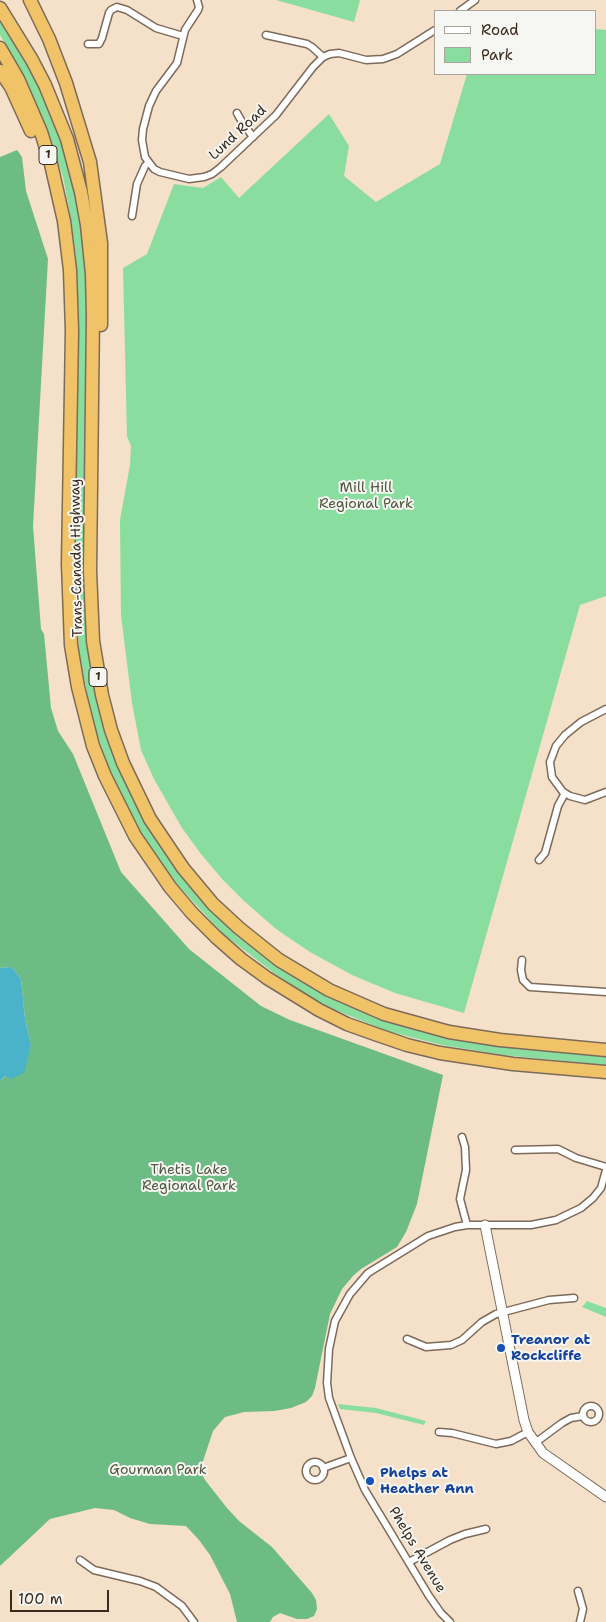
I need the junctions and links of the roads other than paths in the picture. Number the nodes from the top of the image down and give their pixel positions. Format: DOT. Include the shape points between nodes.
graph roads {
  1 [pos="30,0"];
  2 [pos="197,0"];
  3 [pos="475,0"];
  4 [pos="0,8"];
  5 [pos="461,10"];
  6 [pos="434,31"];
  7 [pos="266,35"];
  8 [pos="183,36"];
  9 [pos="88,44"];
  10 [pos="0,48"];
  11 [pos="323,57"];
  12 [pos="0,72"];
  13 [pos="237,113"];
  14 [pos="253,137"];
  15 [pos="148,163"];
  16 [pos="132,216"];
  17 [pos="70,270"];
  18 [pos="92,407"];
  19 [pos="606,709"];
  20 [pos="606,792"];
  21 [pos="565,793"];
  22 [pos="539,860"];
  23 [pos="522,960"];
  24 [pos="606,992"];
  25 [pos="606,1050"];
  26 [pos="606,1072"];
  27 [pos="462,1136"];
  28 [pos="515,1150"];
  29 [pos="606,1169"];
  30 [pos="604,1190"];
  31 [pos="467,1225"];
  32 [pos="485,1225"];
  33 [pos="574,1298"];
  34 [pos="502,1313"];
  35 [pos="407,1339"];
  36 [pos="583,1416"];
  37 [pos="439,1432"];
  38 [pos="528,1432"];
  39 [pos="535,1443"];
  40 [pos="350,1458"];
  41 [pos="323,1468"];
  42 [pos="606,1496"];
  43 [pos="486,1529"];
  44 [pos="80,1560"];
  45 [pos="409,1562"];
  46 [pos="578,1591"];
  47 [pos="194,1622"];
  48 [pos="450,1622"];
  49 [pos="580,1622"];
  1 -- 18 [label="highway" via="66,83 90,162 96,198 102,285 98,373"];
  2 -- 8 [label="street" via="198,10"];
  3 -- 5 [label="street"];
  4 -- 18 [label="highway, Trans-Canada Highway / 1" via="45,85 67,139 81,192 92,274"];
  6 -- 11 [label="street" via="383,59 366,60 339,53"];
  7 -- 11 [label="street" via="307,44"];
  8 -- 9 [label="street" via="156,28 117,7 109,13 99,44"];
  8 -- 15 [label="street" via="177,63 156,91 146,117 142,140"];
  10 -- 17 [label="highway, Trans-Canada Highway / 1" via="30,106 52,164"];
  11 -- 14 [label="street, Lund Road" via="282,109"];
  12 -- 17 [label="highway" via="22,108 43,162"];
  13 -- 14 [label="street"];
  14 -- 15 [label="street, Lund Road" via="217,171 204,177 189,180 160,172"];
  15 -- 16 [label="street" via="137,184"];
  17 -- 26 [label="highway, Trans-Canada Highway / 1" via="68,564 71,645 78,687 104,776 149,858 192,913 241,959 292,995 347,1024 440,1053 513,1064"];
  18 -- 25 [label="highway, Trans-Canada Highway / 1" via="90,571 97,669 111,730 123,763 150,819 183,868 214,904 257,943 300,974 354,1002 400,1019 450,1032"];
  19 -- 21 [label="street" via="581,722 556,746 550,770"];
  20 -- 21 [label="street" via="585,800"];
  21 -- 22 [label="street" via="552,822 545,853"];
  23 -- 24 [label="street" via="523,980 530,987"];
  27 -- 31 [label="street" via="466,1170 460,1199"];
  28 -- 29 [label="street" via="558,1149"];
  29 -- 30 [label="street, Phelps Avenue"];
  30 -- 32 [label="street, Phelps Avenue" via="581,1208 556,1220 531,1225"];
  31 -- 32 [label="street, Phelps Avenue"];
  31 -- 40 [label="street, Phelps Avenue" via="428,1236 375,1268 359,1283 339,1314 329,1349 326,1383"];
  32 -- 34 [label="street"];
  33 -- 34 [label="street" via="549,1300"];
  34 -- 35 [label="street" via="482,1322 462,1340 451,1345 426,1347"];
  34 -- 38 [label="street"];
  36 -- 39 [label="street" via="562,1423"];
  37 -- 38 [label="street" via="496,1444"];
  38 -- 39 [label="street"];
  39 -- 42 [label="street" via="543,1453"];
  40 -- 41 [label="street"];
  40 -- 45 [label="street, Phelps Avenue" via="365,1490"];
  43 -- 45 [label="street" via="450,1540"];
  44 -- 47 [label="street" via="94,1570 156,1587 182,1606"];
  45 -- 48 [label="street, Phelps Avenue" via="429,1596"];
  46 -- 49 [label="street" via="583,1609"];
}
